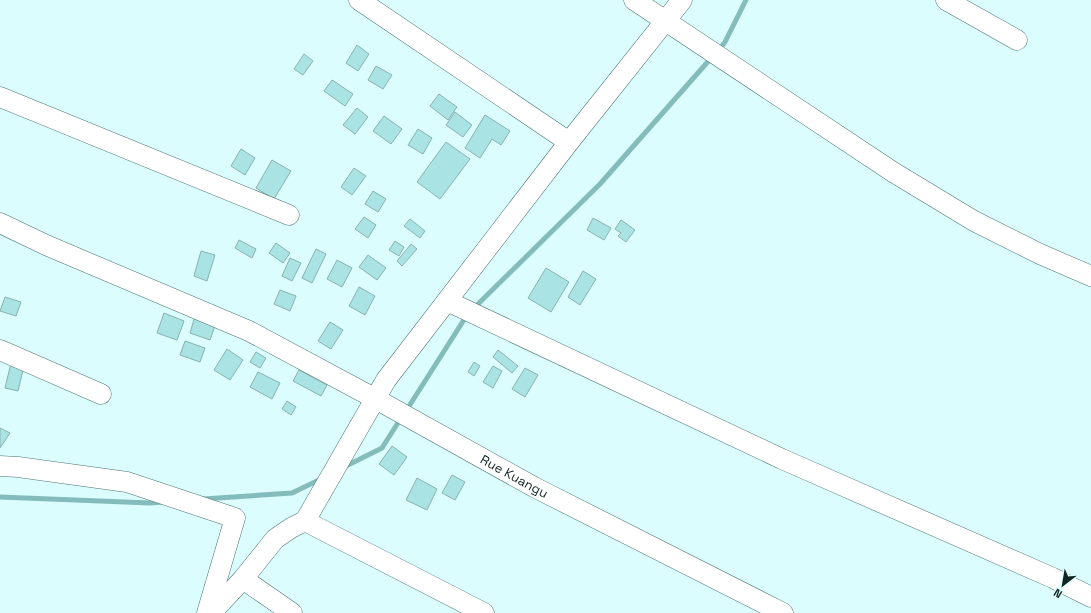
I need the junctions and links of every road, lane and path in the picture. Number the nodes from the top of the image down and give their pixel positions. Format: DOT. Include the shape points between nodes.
graph roads {
  1 [pos="359,0"];
  2 [pos="634,0"];
  3 [pos="682,0"];
  4 [pos="946,0"];
  5 [pos="666,21"];
  6 [pos="1017,40"];
  7 [pos="0,97"];
  8 [pos="569,142"];
  9 [pos="289,215"];
  10 [pos="0,223"];
  11 [pos="1091,276"];
  12 [pos="447,301"];
  13 [pos="0,350"];
  14 [pos="102,394"];
  15 [pos="374,398"];
  16 [pos="0,466"];
  17 [pos="306,521"];
  18 [pos="244,579"];
  19 [pos="1091,597"];
  20 [pos="207,613"];
  21 [pos="211,613"];
  22 [pos="292,613"];
  23 [pos="484,613"];
  24 [pos="784,613"];
  1 -- 8 [label="street"];
  2 -- 5 [label="street"];
  3 -- 5 [label="street"];
  4 -- 6 [label="street"];
  5 -- 8 [label="street"];
  5 -- 11 [label="street" via="893,172 960,213 1040,254"];
  7 -- 9 [label="street"];
  8 -- 12 [label="street"];
  10 -- 15 [label="street, Rue Kuangu" via="249,331"];
  12 -- 15 [label="street"];
  12 -- 19 [label="street" via="782,459"];
  13 -- 14 [label="street"];
  15 -- 17 [label="street"];
  15 -- 24 [label="street, Rue Kuangu" via="534,487"];
  16 -- 20 [label="street" via="127,482 235,518"];
  17 -- 18 [label="street" via="275,539"];
  17 -- 23 [label="street"];
  18 -- 21 [label="street"];
  18 -- 22 [label="street"];
}
